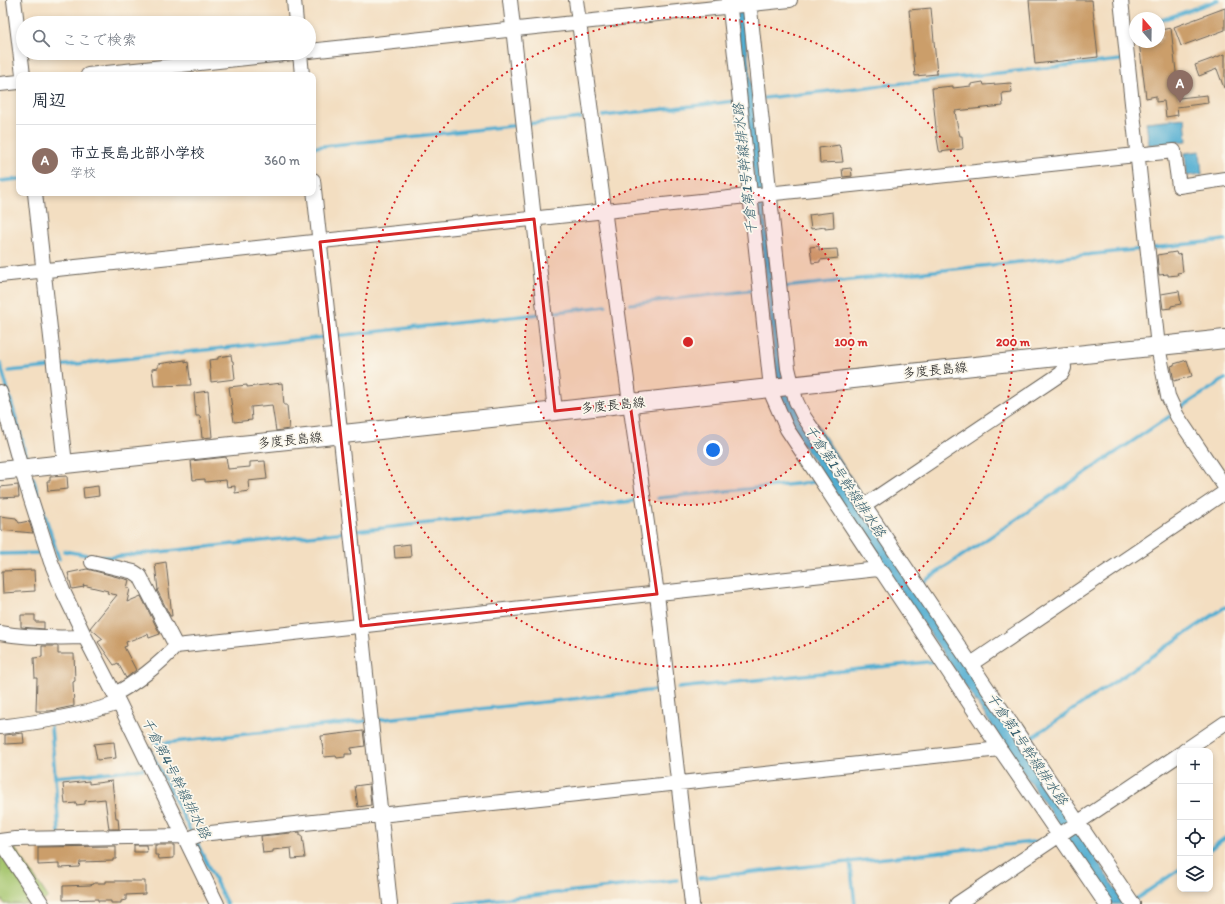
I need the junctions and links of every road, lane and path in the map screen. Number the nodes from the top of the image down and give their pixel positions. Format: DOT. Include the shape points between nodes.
graph roads {
  1 [pos="14,0"];
  2 [pos="294,0"];
  3 [pos="510,0"];
  4 [pos="576,0"];
  5 [pos="790,0"];
  6 [pos="1121,0"];
  7 [pos="739,4"];
  8 [pos="295,16"];
  9 [pos="16,17"];
  10 [pos="578,23"];
  11 [pos="513,30"];
  12 [pos="316,50"];
  13 [pos="21,60"];
  14 [pos="228,60"];
  15 [pos="301,60"];
  16 [pos="23,72"];
  17 [pos="116,72"];
  18 [pos="302,72"];
  19 [pos="16,82"];
  20 [pos="0,84"];
  21 [pos="1137,154"];
  22 [pos="1225,180"];
  23 [pos="760,195"];
  24 [pos="35,196"];
  25 [pos="315,196"];
  26 [pos="605,212"];
  27 [pos="534,219"];
  28 [pos="320,242"];
  29 [pos="44,271"];
  30 [pos="0,275"];
  31 [pos="1225,339"];
  32 [pos="1158,347"];
  33 [pos="1062,356"];
  34 [pos="782,387"];
  35 [pos="0,392"];
  36 [pos="630,403"];
  37 [pos="555,411"];
  38 [pos="340,434"];
  39 [pos="65,464"];
  40 [pos="21,468"];
  41 [pos="0,471"];
  42 [pos="1225,487"];
  43 [pos="1225,492"];
  44 [pos="864,506"];
  45 [pos="92,562"];
  46 [pos="878,570"];
  47 [pos="657,594"];
  48 [pos="361,626"];
  49 [pos="0,633"];
  50 [pos="85,637"];
  51 [pos="176,646"];
  52 [pos="971,664"];
  53 [pos="119,694"];
  54 [pos="1225,723"];
  55 [pos="0,726"];
  56 [pos="1188,748"];
  57 [pos="1000,749"];
  58 [pos="1177,756"];
  59 [pos="678,784"];
  60 [pos="380,815"];
  61 [pos="1077,824"];
  62 [pos="1061,834"];
  63 [pos="190,837"];
  64 [pos="0,841"];
  65 [pos="42,904"];
  66 [pos="217,904"];
  67 [pos="390,904"];
  68 [pos="692,904"];
  69 [pos="957,904"];
  70 [pos="1106,904"];
  71 [pos="1133,904"];
  1 -- 9 [label="street"];
  2 -- 8 [label="street"];
  3 -- 11 [label="street"];
  4 -- 10 [label="street"];
  5 -- 7 [label="street"];
  6 -- 21 [label="street"];
  7 -- 10 [label="street"];
  7 -- 23 [label="street"];
  7 -- 23 [label="street"];
  10 -- 11 [label="street"];
  10 -- 26 [label="street"];
  11 -- 12 [label="street"];
  11 -- 27 [label="street"];
  13 -- 16 [label="street"];
  14 -- 17 [label="street"];
  15 -- 18 [label="street"];
  19 -- 20 [label="street"];
  21 -- 22 [label="street" via="1174,150 1179,186"];
  21 -- 23 [label="street"];
  21 -- 32 [label="street"];
  23 -- 26 [label="street"];
  23 -- 34 [label="street"];
  23 -- 34 [label="street" via="788,368"];
  24 -- 29 [label="street"];
  25 -- 28 [label="street"];
  26 -- 27 [label="street"];
  26 -- 36 [label="street"];
  27 -- 28 [label="street"];
  27 -- 37 [label="street"];
  28 -- 29 [label="street"];
  28 -- 38 [label="street"];
  29 -- 30 [label="street"];
  29 -- 39 [label="street"];
  31 -- 32 [label="main road, 多度長島線"];
  32 -- 33 [label="main road, 多度長島線"];
  32 -- 42 [label="street" via="1168,396 1177,416"];
  33 -- 34 [label="main road, 多度長島線"];
  33 -- 44 [label="street" via="1062,373"];
  34 -- 36 [label="main road, 多度長島線"];
  34 -- 44 [label="street" via="796,401"];
  34 -- 46 [label="street" via="776,403 788,429 873,558"];
  35 -- 40 [label="street"];
  36 -- 37 [label="main road, 多度長島線"];
  36 -- 47 [label="street"];
  37 -- 38 [label="main road, 多度長島線"];
  38 -- 39 [label="main road, 多度長島線"];
  38 -- 48 [label="street"];
  39 -- 40 [label="main road, 多度長島線"];
  40 -- 41 [label="main road, 多度長島線"];
  40 -- 50 [label="street" via="51,562"];
  43 -- 52 [label="street"];
  44 -- 52 [label="street"];
  45 -- 51 [label="street" via="134,572 140,576"];
  46 -- 47 [label="street"];
  46 -- 57 [label="street" via="883,573"];
  47 -- 48 [label="street"];
  47 -- 59 [label="street"];
  48 -- 51 [label="street"];
  48 -- 60 [label="street"];
  49 -- 50 [label="street" via="19,637"];
  50 -- 53 [label="street"];
  51 -- 53 [label="street" via="169,655"];
  52 -- 61 [label="street"];
  53 -- 55 [label="street" via="96,711 42,722"];
  53 -- 63 [label="street"];
  54 -- 56 [label="street"];
  57 -- 59 [label="street"];
  57 -- 62 [label="street"];
  58 -- 61 [label="street"];
  59 -- 60 [label="street"];
  59 -- 68 [label="street"];
  60 -- 63 [label="street"];
  60 -- 67 [label="street"];
  61 -- 62 [label="street"];
  61 -- 71 [label="street"];
  62 -- 69 [label="street"];
  62 -- 70 [label="street"];
  63 -- 64 [label="street"];
  63 -- 66 [label="street"];
  64 -- 65 [label="street"];
}
